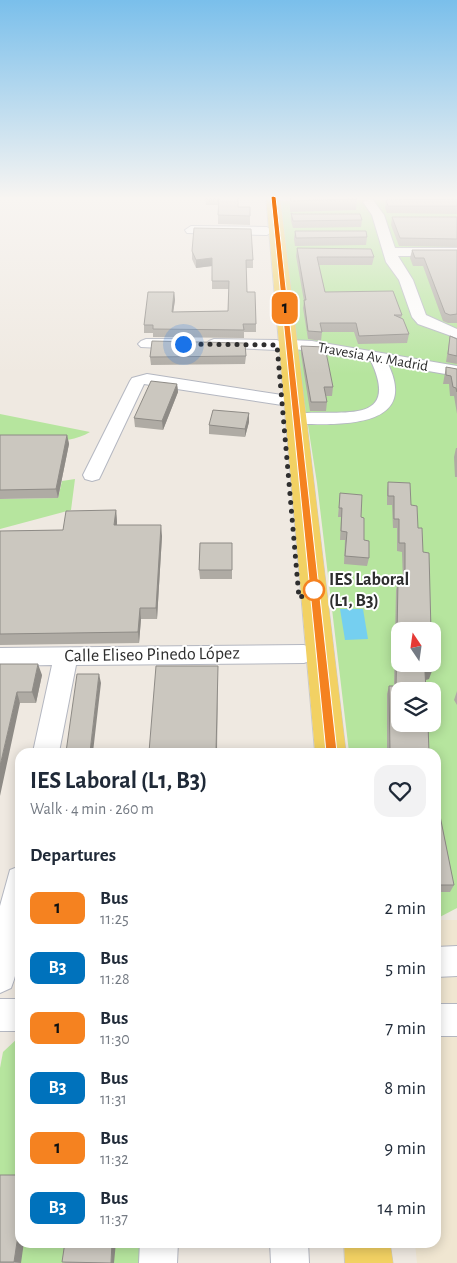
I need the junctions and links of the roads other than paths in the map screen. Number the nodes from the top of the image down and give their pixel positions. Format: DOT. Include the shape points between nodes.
graph roads {
  1 [pos="271,256"];
  2 [pos="277,256"];
  3 [pos="391,256"];
  4 [pos="457,334"];
  5 [pos="146,344"];
  6 [pos="283,345"];
  7 [pos="377,357"];
  8 [pos="457,371"];
  9 [pos="282,400"];
  10 [pos="296,419"];
  11 [pos="92,474"];
  12 [pos="304,654"];
  13 [pos="66,656"];
  14 [pos="0,657"];
  15 [pos="47,748"];
  16 [pos="313,748"];
  17 [pos="331,748"];
  18 [pos="15,904"];
  19 [pos="457,961"];
  20 [pos="441,962"];
  21 [pos="0,977"];
  22 [pos="0,1015"];
  23 [pos="15,1015"];
  24 [pos="441,1020"];
  25 [pos="457,1020"];
  26 [pos="159,1248"];
  27 [pos="289,1248"];
  28 [pos="367,1248"];
  29 [pos="158,1263"];
  30 [pos="290,1263"];
  31 [pos="368,1263"];
  1 -- 6 [label="main road"];
  2 -- 6 [label="main road"];
  3 -- 4 [label="street" via="406,280 423,321"];
  5 -- 6 [label="street, Travesia Av. Madrid"];
  6 -- 7 [label="street, Travesia Av. Madrid" via="312,346"];
  6 -- 9 [label="main road"];
  6 -- 10 [label="main road"];
  7 -- 8 [label="street, Travesia Av. Madrid"];
  7 -- 10 [label="street" via="389,393 383,406 357,417"];
  9 -- 11 [label="street" via="147,379 138,381"];
  9 -- 12 [label="main road"];
  10 -- 17 [label="main road"];
  12 -- 13 [label="street, Calle Eliseo Pinedo López"];
  12 -- 16 [label="main road"];
  13 -- 14 [label="street, Calle Eliseo Pinedo López"];
  13 -- 15 [label="street"];
  18 -- 21 [label="street"];
  19 -- 20 [label="street"];
  22 -- 23 [label="street"];
  24 -- 25 [label="street"];
  26 -- 29 [label="street"];
  27 -- 30 [label="street"];
  28 -- 31 [label="main road"];
}
